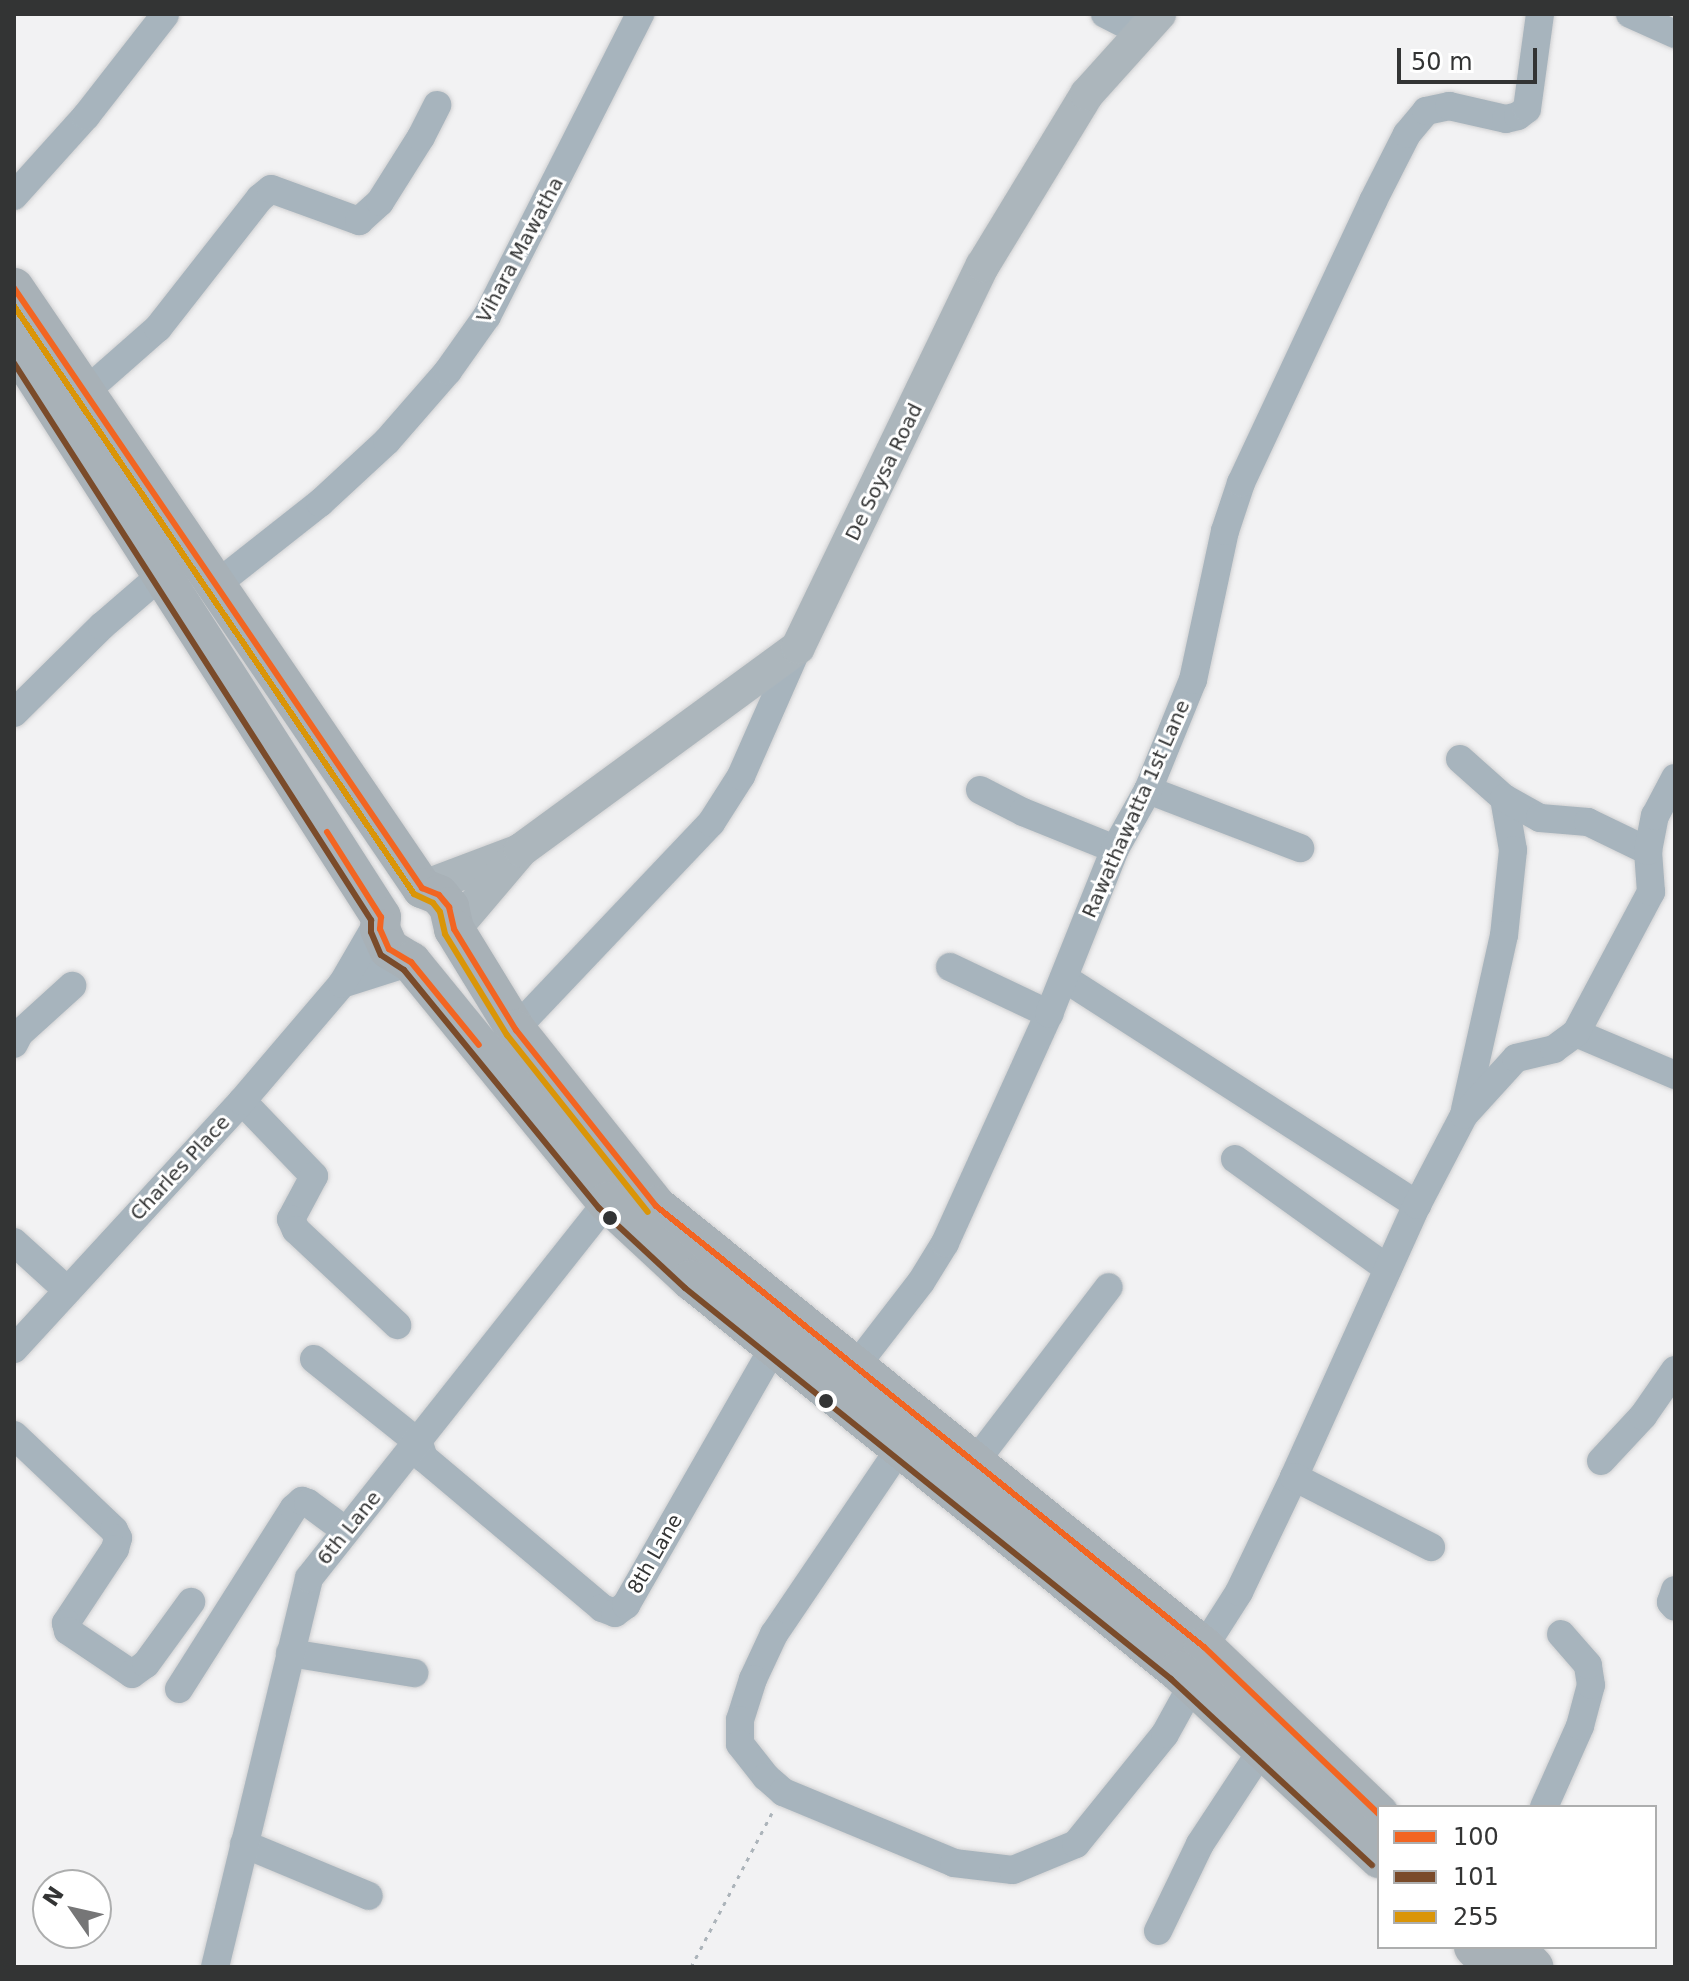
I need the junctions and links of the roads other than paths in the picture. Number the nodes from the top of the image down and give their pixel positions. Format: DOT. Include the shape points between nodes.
graph roads {
  1 [pos="640,14"];
  2 [pos="1105,14"];
  3 [pos="1540,14"];
  4 [pos="1630,14"];
  5 [pos="165,15"];
  6 [pos="1150,23"];
  7 [pos="1675,34"];
  8 [pos="437,105"];
  9 [pos="14,196"];
  10 [pos="14,288"];
  11 [pos="31,366"];
  12 [pos="84,393"];
  13 [pos="161,575"];
  14 [pos="217,584"];
  15 [pos="798,647"];
  16 [pos="14,713"];
  17 [pos="1460,759"];
  18 [pos="1675,778"];
  19 [pos="980,790"];
  20 [pos="1148,790"];
  21 [pos="1504,798"];
  22 [pos="1300,848"];
  23 [pos="1115,849"];
  24 [pos="521,850"];
  25 [pos="1648,851"];
  26 [pos="422,888"];
  27 [pos="381,917"];
  28 [pos="454,929"];
  29 [pos="411,962"];
  30 [pos="950,967"];
  31 [pos="1064,978"];
  32 [pos="342,984"];
  33 [pos="72,986"];
  34 [pos="1049,1014"];
  35 [pos="516,1030"];
  36 [pos="1576,1033"];
  37 [pos="16,1036"];
  38 [pos="487,1055"];
  39 [pos="1675,1075"];
  40 [pos="242,1101"];
  41 [pos="1464,1115"];
  42 [pos="1235,1159"];
  43 [pos="607,1202"];
  44 [pos="1417,1205"];
  45 [pos="14,1242"];
  46 [pos="1388,1269"];
  47 [pos="1109,1287"];
  48 [pos="67,1290"];
  49 [pos="397,1325"];
  50 [pos="774,1347"];
  51 [pos="14,1349"];
  52 [pos="314,1359"];
  53 [pos="856,1366"];
  54 [pos="1675,1370"];
  55 [pos="14,1435"];
  56 [pos="419,1443"];
  57 [pos="900,1448"];
  58 [pos="1601,1461"];
  59 [pos="975,1462"];
  60 [pos="1294,1477"];
  61 [pos="346,1531"];
  62 [pos="1431,1547"];
  63 [pos="1675,1590"];
  64 [pos="191,1602"];
  65 [pos="1675,1607"];
  66 [pos="1561,1634"];
  67 [pos="1204,1647"];
  68 [pos="290,1653"];
  69 [pos="414,1673"];
  70 [pos="1192,1685"];
  71 [pos="179,1689"];
  72 [pos="1263,1748"];
  73 [pos="1545,1805"];
  74 [pos="1377,1812"];
  75 [pos="244,1844"];
  76 [pos="1377,1856"];
  77 [pos="369,1896"];
  78 [pos="1158,1931"];
  79 [pos="1476,1949"];
  80 [pos="1516,1949"];
  81 [pos="215,1967"];
  82 [pos="1493,1967"];
  83 [pos="1533,1967"];
  1 -- 14 [label="street, Vihara Mawatha" via="487,316 448,371 387,441 320,503"];
  2 -- 6 [label="street"];
  3 -- 20 [label="street, Rawathawatta 1st Lane" via="1527,109 1506,119 1449,106 1426,111 1407,134 1373,201 1241,483 1225,531 1193,680"];
  4 -- 7 [label="street"];
  5 -- 9 [label="street" via="86,116"];
  6 -- 15 [label="main road, De Soysa Road" via="1087,94 983,265"];
  8 -- 12 [label="street" via="380,202 359,221 271,189 158,328"];
  10 -- 11 [label="highway"];
  11 -- 12 [label="highway"];
  11 -- 13 [label="highway"];
  12 -- 14 [label="highway"];
  13 -- 16 [label="street"];
  13 -- 27 [label="highway"];
  14 -- 26 [label="highway"];
  15 -- 24 [label="main road, De Soysa Road"];
  15 -- 35 [label="street" via="741,776 711,823"];
  17 -- 21 [label="street"];
  18 -- 25 [label="street" via="1655,816"];
  19 -- 23 [label="street"];
  20 -- 22 [label="street"];
  20 -- 23 [label="street, Rawathawatta 1st Lane"];
  21 -- 25 [label="street" via="1540,818 1588,822"];
  21 -- 41 [label="street" via="1513,850 1504,935"];
  23 -- 31 [label="street, Rawathawatta 1st Lane"];
  24 -- 26 [label="main road, De Soysa Road"];
  24 -- 28 [label="main road, De Soysa Road"];
  25 -- 36 [label="street" via="1651,892"];
  26 -- 27 [label="highway, De Soysa Road" via="393,896"];
  26 -- 28 [label="highway" via="445,901"];
  27 -- 29 [label="highway" via="389,949"];
  27 -- 32 [label="street, Charles Place"];
  28 -- 29 [label="highway" via="439,954"];
  28 -- 35 [label="highway"];
  29 -- 32 [label="street"];
  29 -- 38 [label="highway"];
  30 -- 34 [label="street"];
  31 -- 34 [label="street, Rawathawatta 1st Lane"];
  31 -- 44 [label="street"];
  32 -- 40 [label="street, Charles Place"];
  33 -- 37 [label="street"];
  34 -- 53 [label="street, Rawathawatta 1st Lane" via="945,1243"];
  35 -- 38 [label="street"];
  35 -- 53 [label="highway" via="656,1206"];
  36 -- 39 [label="street"];
  36 -- 41 [label="street" via="1554,1049 1516,1058"];
  38 -- 43 [label="highway"];
  40 -- 48 [label="street, Charles Place"];
  40 -- 49 [label="street" via="314,1176 291,1219 296,1230"];
  41 -- 44 [label="street"];
  42 -- 46 [label="street"];
  43 -- 50 [label="highway"];
  43 -- 56 [label="street, 6th Lane"];
  44 -- 46 [label="street"];
  45 -- 48 [label="street"];
  46 -- 60 [label="street"];
  47 -- 59 [label="street"];
  48 -- 51 [label="street, Charles Place"];
  50 -- 56 [label="street, 8th Lane" via="626,1605 615,1613 602,1608 424,1458"];
  50 -- 57 [label="highway"];
  52 -- 56 [label="street"];
  53 -- 59 [label="highway"];
  54 -- 58 [label="street" via="1643,1416"];
  55 -- 64 [label="street" via="118,1538 66,1623 68,1631 132,1674 146,1664"];
  56 -- 61 [label="street, 6th Lane"];
  57 -- 70 [label="highway"];
  57 -- 70 [label="street" via="787,1613 753,1679 740,1720 740,1744 783,1792 954,1863 1013,1870 1076,1844 1165,1734"];
  59 -- 67 [label="highway"];
  60 -- 62 [label="street"];
  60 -- 67 [label="street" via="1239,1592"];
  61 -- 68 [label="street, 6th Lane" via="309,1578"];
  61 -- 71 [label="street" via="308,1503 294,1508"];
  63 -- 65 [label="street"];
  66 -- 73 [label="street" via="1588,1665 1591,1685 1580,1726"];
  67 -- 70 [label="street"];
  67 -- 74 [label="highway"];
  68 -- 69 [label="street"];
  68 -- 75 [label="street, 6th Lane"];
  70 -- 72 [label="highway"];
  72 -- 76 [label="highway"];
  72 -- 78 [label="street" via="1200,1844"];
  75 -- 77 [label="street"];
  75 -- 81 [label="street, 6th Lane"];
  79 -- 82 [label="highway"];
  80 -- 83 [label="highway"];
}
